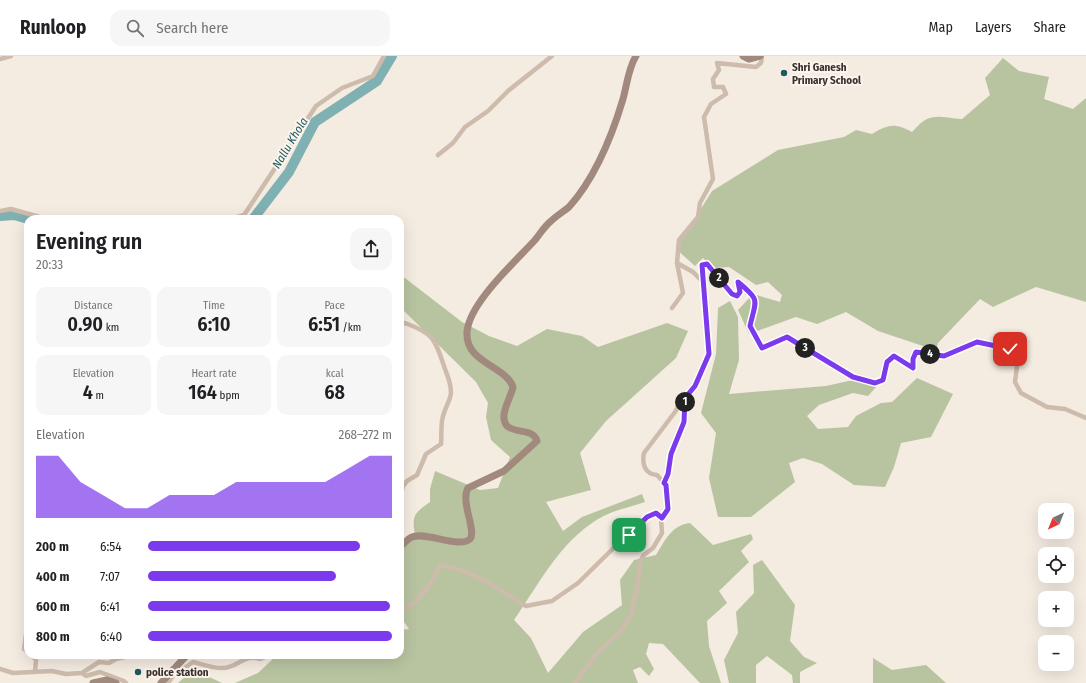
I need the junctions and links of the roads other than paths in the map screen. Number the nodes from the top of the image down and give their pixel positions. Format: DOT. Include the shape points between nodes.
graph roads {
  1 [pos="11,56"];
  2 [pos="384,56"];
  3 [pos="552,56"];
  4 [pos="636,56"];
  5 [pos="743,56"];
  6 [pos="761,56"];
  7 [pos="0,58"];
  8 [pos="438,155"];
  9 [pos="0,211"];
  10 [pos="33,215"];
  11 [pos="244,215"];
  12 [pos="678,263"];
  13 [pos="704,283"];
  14 [pos="672,308"];
  15 [pos="404,323"];
  16 [pos="685,398"];
  17 [pos="1086,418"];
  18 [pos="664,483"];
  19 [pos="404,485"];
  20 [pos="662,518"];
  21 [pos="404,543"];
  22 [pos="404,608"];
  23 [pos="35,659"];
  24 [pos="115,659"];
  25 [pos="183,659"];
  26 [pos="244,659"];
  27 [pos="0,669"];
  28 [pos="35,672"];
  29 [pos="82,673"];
  30 [pos="93,683"];
  31 [pos="116,683"];
  32 [pos="126,683"];
  33 [pos="161,683"];
  34 [pos="168,683"];
  35 [pos="575,683"];
  1 -- 7 [label="street"];
  2 -- 11 [label="street" via="373,76 342,88 316,106"];
  3 -- 8 [label="street" via="508,91 488,111 465,127 453,143"];
  4 -- 21 [label="main road" via="616,119 597,165 568,207 549,223 496,282 469,322 467,338 477,356 508,378 514,387 504,421 512,429 530,433 537,442 504,471 468,488 465,498 472,534 470,538 456,541 416,536"];
  5 -- 6 [label="main road"];
  6 -- 12 [label="street" via="761,63 756,67 717,63 719,70 713,79 714,87 723,87 726,94 711,104 704,117 713,179 700,203 698,217 679,240"];
  9 -- 10 [label="street" via="11,209"];
  12 -- 13 [label="street" via="693,272"];
  12 -- 14 [label="street" via="683,293"];
  13 -- 16 [label="street" via="709,354 695,386"];
  13 -- 17 [label="street" via="702,265 707,264 732,294 737,296 740,292 738,282 754,295 756,300 750,326 762,348 787,337 853,377 875,383 883,380 887,362 894,356 913,368 916,352 944,356 977,342 1010,349 1018,358 1015,382 1021,393 1047,407 1065,409"];
  15 -- 19 [label="street" via="423,330 432,338 441,352 451,391 444,413 441,444 426,454 417,475"];
  16 -- 18 [label="street" via="684,422 671,454"];
  16 -- 18 [label="street" via="644,453 642,460 645,468"];
  18 -- 20 [label="street" via="668,509"];
  20 -- 22 [label="street" via="656,513 647,517 578,583 552,601 526,606 491,585 453,567 440,565 428,589 420,598"];
  20 -- 35 [label="street" via="662,533 640,562 631,615 620,632 597,653"];
  23 -- 28 [label="street"];
  24 -- 29 [label="street" via="109,663 99,662"];
  25 -- 33 [label="main road"];
  26 -- 34 [label="street" via="222,668 193,662 173,676"];
  27 -- 28 [label="street" via="13,673"];
  28 -- 29 [label="street"];
  29 -- 32 [label="street" via="86,676 100,672"];
  30 -- 31 [label="main road" via="107,680"];
}
